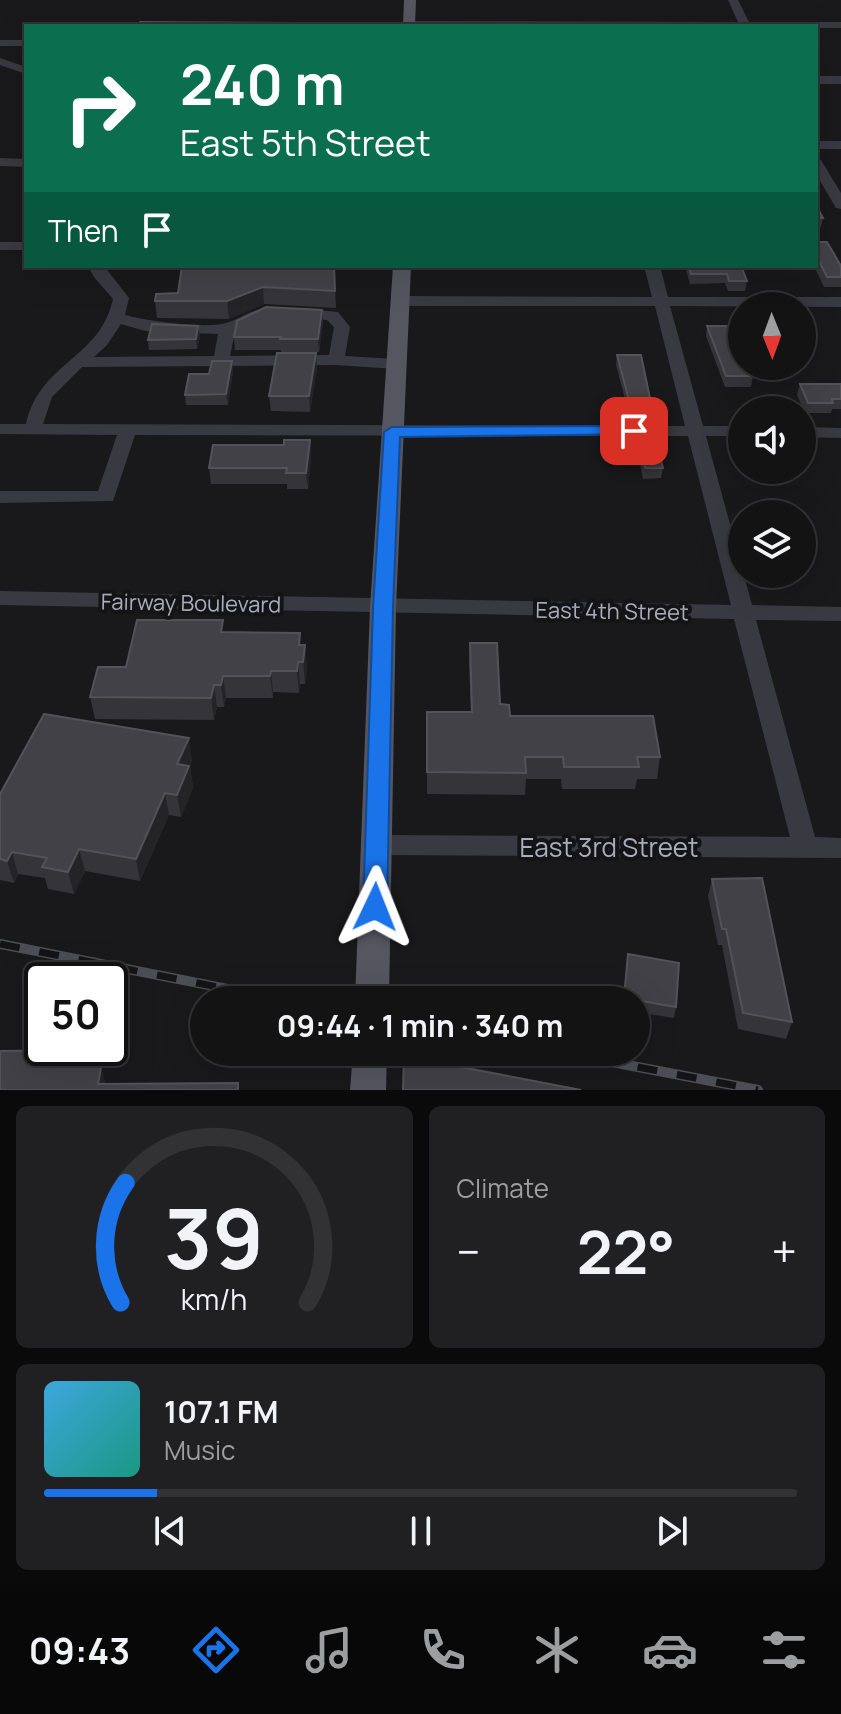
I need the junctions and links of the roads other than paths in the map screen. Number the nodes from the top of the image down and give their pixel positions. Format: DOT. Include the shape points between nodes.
graph roads {
  1 [pos="410,0"];
  2 [pos="733,0"];
  3 [pos="409,24"];
  4 [pos="745,24"];
  5 [pos="818,25"];
  6 [pos="841,25"];
  7 [pos="0,43"];
  8 [pos="24,43"];
  9 [pos="0,61"];
  10 [pos="24,70"];
  11 [pos="818,80"];
  12 [pos="841,80"];
  13 [pos="818,145"];
  14 [pos="841,145"];
  15 [pos="0,162"];
  16 [pos="24,163"];
  17 [pos="818,166"];
  18 [pos="818,199"];
  19 [pos="840,201"];
  20 [pos="0,246"];
  21 [pos="24,246"];
  22 [pos="97,268"];
  23 [pos="402,268"];
  24 [pos="653,268"];
  25 [pos="399,301"];
  26 [pos="661,301"];
  27 [pos="841,302"];
  28 [pos="119,318"];
  29 [pos="227,329"];
  30 [pos="336,360"];
  31 [pos="221,361"];
  32 [pos="78,362"];
  33 [pos="396,364"];
  34 [pos="0,429"];
  35 [pos="33,430"];
  36 [pos="128,430"];
  37 [pos="695,431"];
  38 [pos="728,431"];
  39 [pos="392,432"];
  40 [pos="816,432"];
  41 [pos="841,433"];
  42 [pos="0,497"];
  43 [pos="0,598"];
  44 [pos="383,608"];
  45 [pos="742,614"];
  46 [pos="841,614"];
  47 [pos="377,845"];
  48 [pos="805,848"];
  49 [pos="841,848"];
  50 [pos="372,986"];
  51 [pos="369,1066"];
  52 [pos="368,1090"];
  1 -- 3 [label="main road"];
  2 -- 4 [label="street"];
  5 -- 6 [label="street"];
  7 -- 8 [label="street"];
  9 -- 10 [label="street"];
  11 -- 12 [label="street"];
  13 -- 14 [label="street"];
  15 -- 16 [label="street"];
  17 -- 19 [label="street"];
  18 -- 19 [label="street"];
  20 -- 21 [label="street"];
  22 -- 28 [label="street" via="121,298"];
  23 -- 25 [label="main road"];
  24 -- 26 [label="street"];
  25 -- 26 [label="street"];
  25 -- 33 [label="main road"];
  26 -- 27 [label="street"];
  26 -- 37 [label="street"];
  28 -- 29 [label="street" via="145,326"];
  28 -- 32 [label="street" via="103,342"];
  29 -- 30 [label="street" via="264,312 332,315 342,327"];
  29 -- 31 [label="street"];
  30 -- 31 [label="street"];
  30 -- 33 [label="street"];
  31 -- 32 [label="street"];
  32 -- 35 [label="street" via="42,397"];
  33 -- 39 [label="main road"];
  34 -- 35 [label="street"];
  35 -- 36 [label="street"];
  36 -- 39 [label="street"];
  36 -- 42 [label="street" via="106,497"];
  37 -- 38 [label="street"];
  37 -- 39 [label="street"];
  37 -- 45 [label="street"];
  39 -- 44 [label="main road"];
  40 -- 41 [label="street"];
  43 -- 44 [label="street, Fairway Boulevard"];
  44 -- 45 [label="street, East 4th Street"];
  44 -- 47 [label="main road"];
  45 -- 46 [label="street, East 4th Street"];
  45 -- 48 [label="street"];
  47 -- 48 [label="street, East 3rd Street"];
  47 -- 50 [label="main road"];
  48 -- 49 [label="street, East 3rd Street"];
  51 -- 52 [label="main road"];
}
